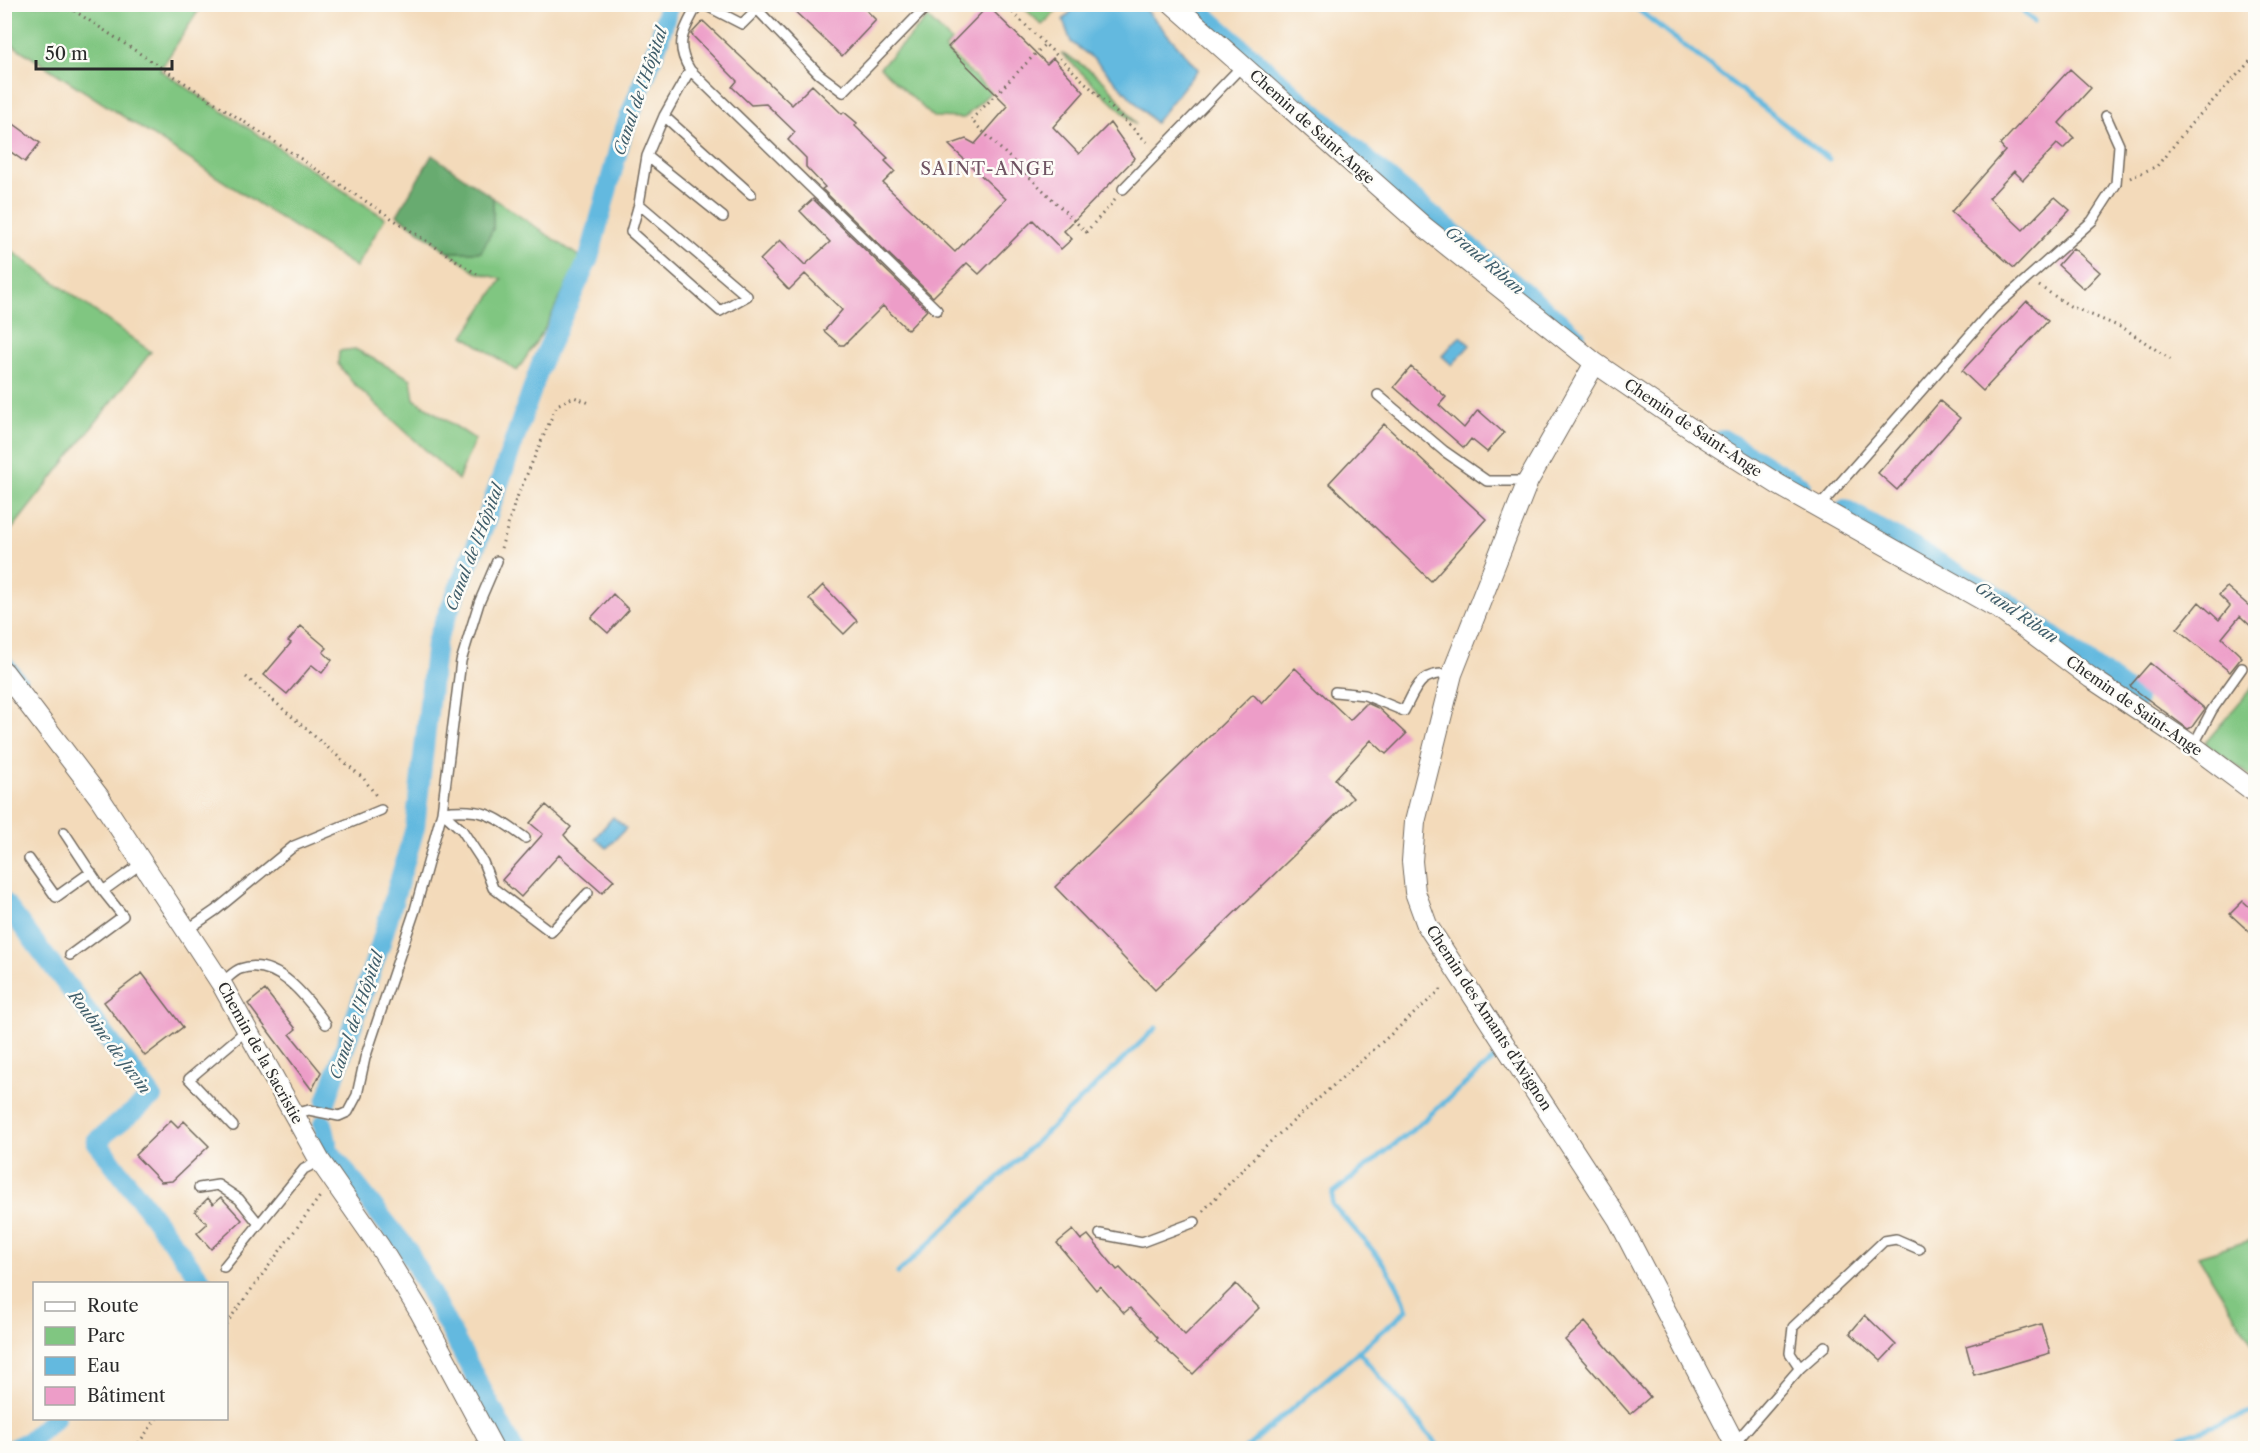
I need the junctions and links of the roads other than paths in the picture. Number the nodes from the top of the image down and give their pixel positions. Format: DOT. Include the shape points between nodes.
graph roads {
  1 [pos="698,4"];
  2 [pos="703,4"];
  3 [pos="929,4"];
  4 [pos="1173,4"];
  5 [pos="755,6"];
  6 [pos="1242,66"];
  7 [pos="690,70"];
  8 [pos="664,116"];
  9 [pos="2106,116"];
  10 [pos="647,156"];
  11 [pos="1123,189"];
  12 [pos="751,194"];
  13 [pos="639,204"];
  14 [pos="723,217"];
  15 [pos="937,310"];
  16 [pos="1595,363"];
  17 [pos="1378,395"];
  18 [pos="1528,482"];
  19 [pos="1819,507"];
  20 [pos="496,561"];
  21 [pos="2242,668"];
  22 [pos="4,672"];
  23 [pos="1452,674"];
  24 [pos="1335,692"];
  25 [pos="2193,746"];
  26 [pos="2256,793"];
  27 [pos="381,810"];
  28 [pos="442,812"];
  29 [pos="64,832"];
  30 [pos="525,838"];
  31 [pos="29,859"];
  32 [pos="142,863"];
  33 [pos="91,872"];
  34 [pos="103,891"];
  35 [pos="588,893"];
  36 [pos="186,930"];
  37 [pos="70,955"];
  38 [pos="221,983"];
  39 [pos="326,1024"];
  40 [pos="248,1029"];
  41 [pos="295,1114"];
  42 [pos="233,1126"];
  43 [pos="320,1161"];
  44 [pos="199,1188"];
  45 [pos="1195,1222"];
  46 [pos="259,1224"];
  47 [pos="1100,1234"];
  48 [pos="1919,1249"];
  49 [pos="224,1266"];
  50 [pos="1825,1346"];
  51 [pos="1800,1368"];
  52 [pos="1735,1446"];
  53 [pos="493,1449"];
  1 -- 7 [label="lane" via="681,37 682,58"];
  2 -- 5 [label="lane" via="742,24"];
  3 -- 5 [label="lane" via="843,92 819,74"];
  4 -- 6 [label="street, Chemin de Saint-Ange"];
  6 -- 11 [label="lane"];
  6 -- 16 [label="street, Chemin de Saint-Ange" via="1424,226"];
  7 -- 8 [label="lane"];
  7 -- 15 [label="lane"];
  8 -- 10 [label="lane"];
  8 -- 12 [label="lane"];
  9 -- 19 [label="lane" via="2119,144 2116,184 2092,221 1993,309"];
  10 -- 13 [label="lane"];
  10 -- 14 [label="lane"];
  13 -- 13 [label="lane" via="711,265 747,296 720,311 630,232"];
  16 -- 18 [label="street, Chemin des Amants d'Avignon"];
  16 -- 19 [label="street, Chemin de Saint-Ange" via="1706,439"];
  17 -- 18 [label="lane" via="1444,451 1487,481"];
  18 -- 23 [label="street, Chemin des Amants d'Avignon"];
  19 -- 25 [label="street, Chemin de Saint-Ange" via="1999,609 2091,678"];
  20 -- 28 [label="lane" via="461,661"];
  21 -- 25 [label="lane" via="2212,710"];
  22 -- 32 [label="street, Chemin de la Sacristie" via="99,797"];
  23 -- 24 [label="lane" via="1436,672 1419,681 1404,711 1365,695"];
  23 -- 52 [label="street, Chemin des Amants d'Avignon" via="1415,822 1415,892 1427,925 1618,1219"];
  25 -- 26 [label="street, Chemin de Saint-Ange"];
  27 -- 36 [label="lane" via="294,846"];
  28 -- 30 [label="lane" via="463,810 493,815"];
  28 -- 35 [label="lane" via="462,830 483,862 492,888 550,933"];
  28 -- 41 [label="lane" via="357,1095 348,1112 339,1116 309,1110"];
  29 -- 33 [label="lane"];
  31 -- 33 [label="lane" via="56,897"];
  32 -- 34 [label="lane"];
  32 -- 36 [label="street, Chemin de la Sacristie"];
  33 -- 34 [label="lane"];
  34 -- 37 [label="lane" via="123,916"];
  36 -- 38 [label="street, Chemin de la Sacristie"];
  38 -- 39 [label="lane" via="241,969 274,970 304,993"];
  38 -- 40 [label="street, Chemin de la Sacristie"];
  40 -- 41 [label="street, Chemin de la Sacristie"];
  40 -- 42 [label="lane" via="189,1079"];
  41 -- 43 [label="street, Chemin de la Sacristie"];
  43 -- 46 [label="lane" via="304,1169"];
  43 -- 53 [label="street, Chemin de la Sacristie" via="420,1312"];
  44 -- 46 [label="lane" via="218,1185 239,1199"];
  45 -- 47 [label="lane" via="1142,1242"];
  46 -- 49 [label="lane"];
  48 -- 51 [label="lane" via="1896,1239 1884,1241 1793,1327 1790,1353"];
  50 -- 51 [label="lane"];
  51 -- 52 [label="lane"];
}
